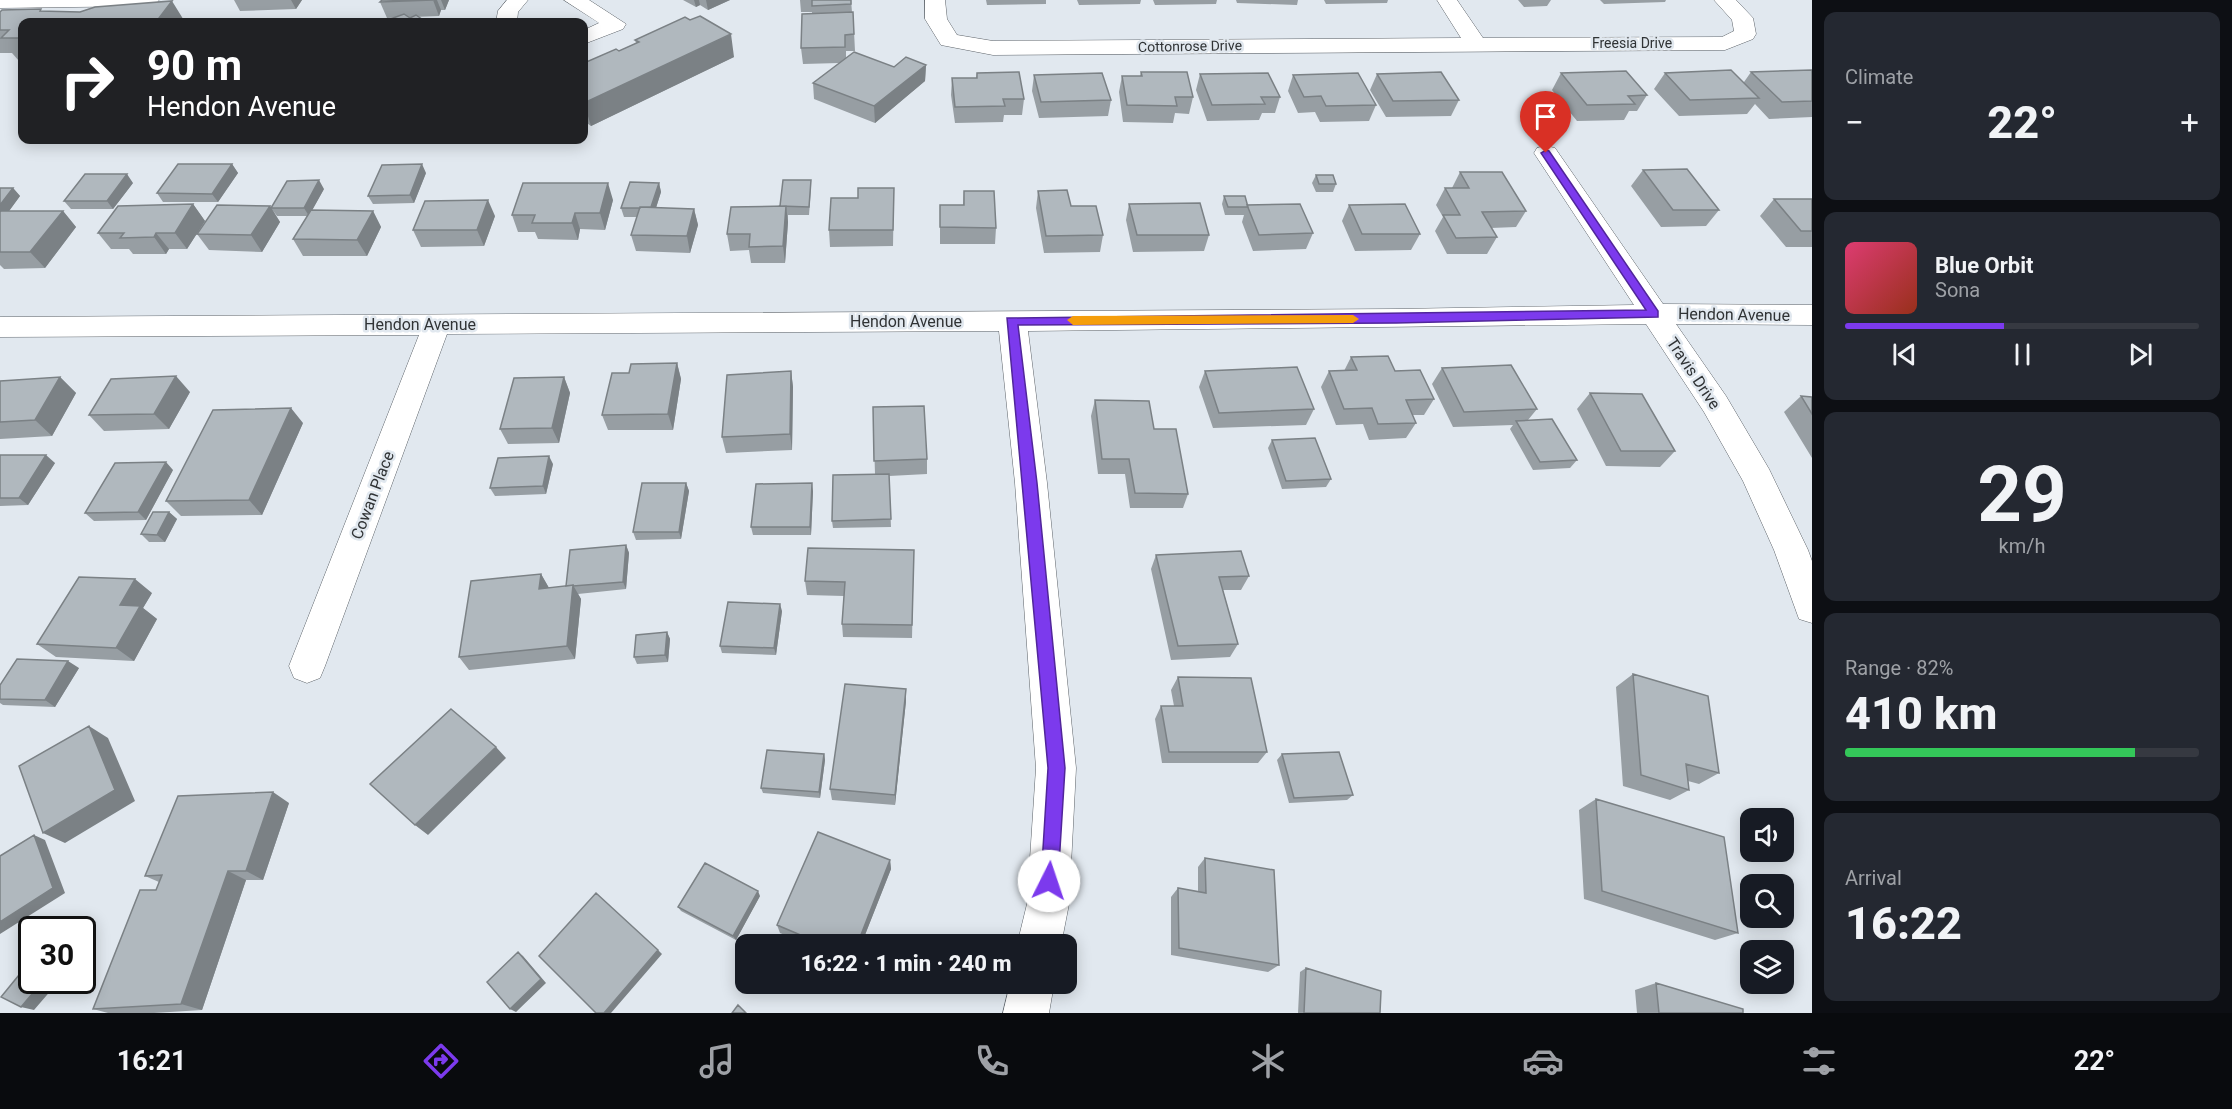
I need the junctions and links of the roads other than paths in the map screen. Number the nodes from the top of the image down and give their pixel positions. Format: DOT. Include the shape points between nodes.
graph roads {
  1 [pos="149,0"];
  2 [pos="518,0"];
  3 [pos="574,0"];
  4 [pos="935,0"];
  5 [pos="1447,0"];
  6 [pos="1724,0"];
  7 [pos="0,2"];
  8 [pos="507,18"];
  9 [pos="588,36"];
  10 [pos="1475,43"];
  11 [pos="1546,153"];
  12 [pos="1654,314"];
  13 [pos="1812,315"];
  14 [pos="1012,321"];
  15 [pos="437,324"];
  16 [pos="0,327"];
  17 [pos="1812,608"];
  18 [pos="307,666"];
  19 [pos="1042,934"];
  20 [pos="1030,994"];
  21 [pos="1026,1013"];
  1 -- 7 [label="street"];
  2 -- 8 [label="street" via="508,11"];
  3 -- 9 [label="street" via="615,24"];
  4 -- 10 [label="street, Cottonrose Drive" via="936,19 949,40 993,48"];
  5 -- 10 [label="street"];
  6 -- 10 [label="street, Freesia Drive" via="1742,18 1745,34 1725,43"];
  11 -- 12 [label="street, Travis Drive"];
  12 -- 13 [label="street, Hendon Avenue"];
  12 -- 14 [label="street, Hendon Avenue"];
  12 -- 17 [label="street, Travis Drive" via="1715,404 1758,478"];
  14 -- 15 [label="street, Hendon Avenue"];
  14 -- 19 [label="street" via="1031,483 1056,768 1048,904"];
  15 -- 16 [label="street, Hendon Avenue"];
  15 -- 18 [label="street, Cowan Place"];
  20 -- 21 [label="street"];
}
